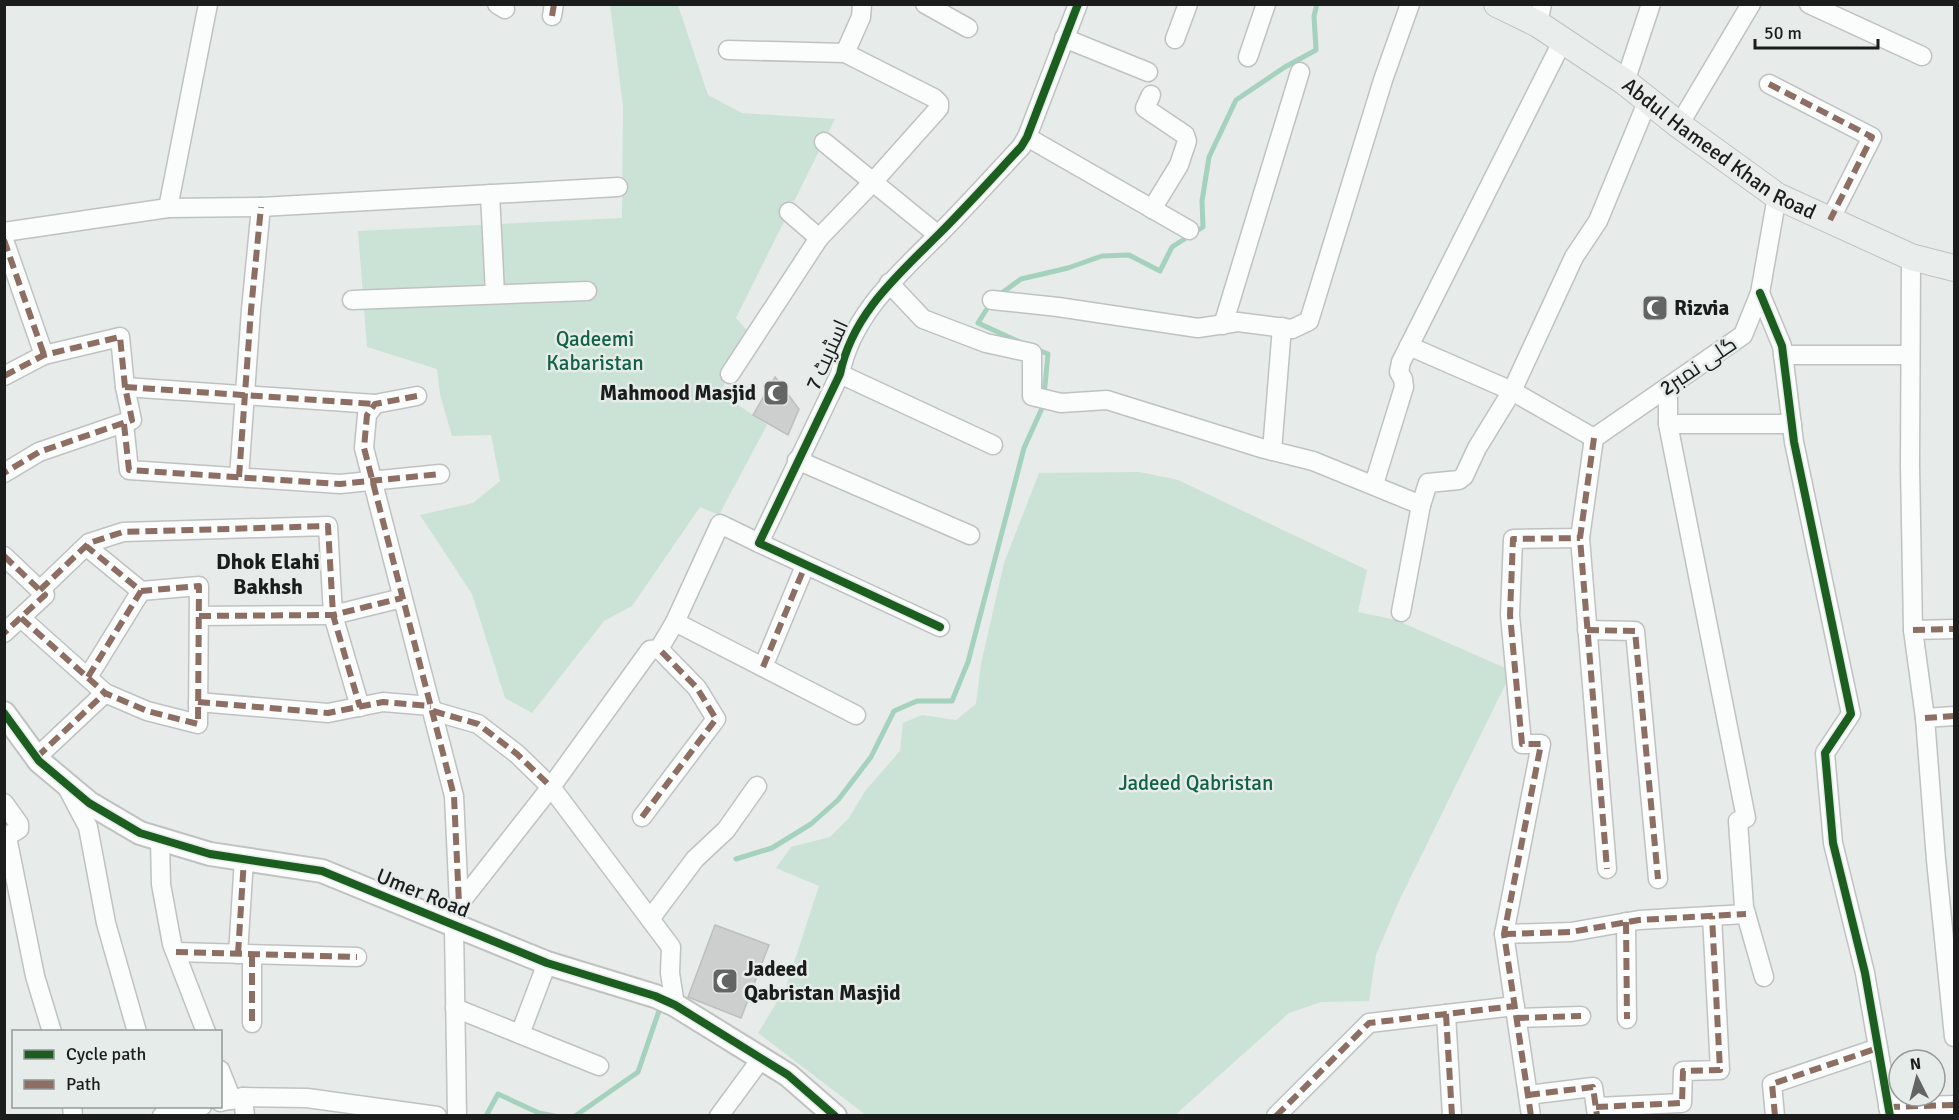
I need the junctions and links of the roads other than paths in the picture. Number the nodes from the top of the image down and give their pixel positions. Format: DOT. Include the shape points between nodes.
graph roads {
  1 [pos="208,4"];
  2 [pos="862,4"];
  3 [pos="925,4"];
  4 [pos="1078,4"];
  5 [pos="1188,4"];
  6 [pos="1266,4"];
  7 [pos="1410,4"];
  8 [pos="1497,4"];
  9 [pos="1651,4"];
  10 [pos="1751,4"];
  11 [pos="1809,4"];
  12 [pos="1540,14"];
  13 [pos="969,28"];
  14 [pos="1064,38"];
  15 [pos="1175,39"];
  16 [pos="1562,42"];
  17 [pos="728,50"];
  18 [pos="845,53"];
  19 [pos="1922,56"];
  20 [pos="1248,57"];
  21 [pos="1148,72"];
  22 [pos="1300,72"];
  23 [pos="1625,82"];
  24 [pos="1769,84"];
  25 [pos="1151,95"];
  26 [pos="1648,100"];
  27 [pos="1679,125"];
  28 [pos="1027,137"];
  29 [pos="824,142"];
  30 [pos="873,182"];
  31 [pos="618,187"];
  32 [pos="490,194"];
  33 [pos="1777,196"];
  34 [pos="261,207"];
  35 [pos="168,208"];
  36 [pos="1152,209"];
  37 [pos="789,212"];
  38 [pos="1830,220"];
  39 [pos="1189,230"];
  40 [pos="4,232"];
  41 [pos="938,235"];
  42 [pos="819,238"];
  43 [pos="4,240"];
  44 [pos="1911,257"];
  45 [pos="1954,268"];
  46 [pos="889,283"];
  47 [pos="587,291"];
  48 [pos="1760,293"];
  49 [pos="495,294"];
  50 [pos="352,300"];
  51 [pos="992,300"];
  52 [pos="1223,325"];
  53 [pos="1282,327"];
  54 [pos="1409,346"];
  55 [pos="44,355"];
  56 [pos="1783,355"];
  57 [pos="1910,356"];
  58 [pos="730,374"];
  59 [pos="840,374"];
  60 [pos="4,376"];
  61 [pos="125,387"];
  62 [pos="1668,387"];
  63 [pos="1512,391"];
  64 [pos="245,395"];
  65 [pos="417,396"];
  66 [pos="375,404"];
  67 [pos="124,424"];
  68 [pos="1668,424"];
  69 [pos="1792,424"];
  70 [pos="1594,438"];
  71 [pos="993,445"];
  72 [pos="1272,451"];
  73 [pos="796,460"];
  74 [pos="4,473"];
  75 [pos="440,474"];
  76 [pos="240,477"];
  77 [pos="371,481"];
  78 [pos="1374,484"];
  79 [pos="1421,505"];
  80 [pos="970,535"];
  81 [pos="1580,538"];
  82 [pos="759,543"];
  83 [pos="86,546"];
  84 [pos="4,556"];
  85 [pos="805,566"];
  86 [pos="40,590"];
  87 [pos="141,591"];
  88 [pos="402,598"];
  89 [pos="1401,612"];
  90 [pos="333,615"];
  91 [pos="199,616"];
  92 [pos="21,618"];
  93 [pos="675,622"];
  94 [pos="940,627"];
  95 [pos="1954,629"];
  96 [pos="1587,630"];
  97 [pos="1913,630"];
  98 [pos="4,633"];
  99 [pos="659,649"];
  100 [pos="763,667"];
  101 [pos="88,676"];
  102 [pos="105,693"];
  103 [pos="198,702"];
  104 [pos="360,707"];
  105 [pos="432,708"];
  106 [pos="856,716"];
  107 [pos="1954,716"];
  108 [pos="1925,718"];
  109 [pos="8,726"];
  110 [pos="37,757"];
  111 [pos="64,782"];
  112 [pos="757,786"];
  113 [pos="551,787"];
  114 [pos="4,803"];
  115 [pos="642,817"];
  116 [pos="160,839"];
  117 [pos="244,859"];
  118 [pos="1607,869"];
  119 [pos="1658,879"];
  120 [pos="459,904"];
  121 [pos="1746,914"];
  122 [pos="1712,916"];
  123 [pos="650,919"];
  124 [pos="1626,922"];
  125 [pos="450,924"];
  126 [pos="1504,934"];
  127 [pos="176,952"];
  128 [pos="245,954"];
  129 [pos="357,957"];
  130 [pos="547,963"];
  131 [pos="1764,977"];
  132 [pos="665,1001"];
  133 [pos="455,1008"];
  134 [pos="1516,1012"];
  135 [pos="1446,1014"];
  136 [pos="1581,1016"];
  137 [pos="1627,1018"];
  138 [pos="252,1023"];
  139 [pos="51,1030"];
  140 [pos="136,1030"];
  141 [pos="205,1030"];
  142 [pos="520,1034"];
  143 [pos="1954,1037"];
  144 [pos="1878,1048"];
  145 [pos="761,1059"];
  146 [pos="599,1066"];
  147 [pos="222,1075"];
  148 [pos="1528,1095"];
  149 [pos="232,1100"];
  150 [pos="1954,1105"];
  151 [pos="195,1108"];
  152 [pos="1596,1111"];
  153 [pos="1889,1111"];
  154 [pos="161,1113"];
  155 [pos="245,1116"];
  156 [pos="437,1116"];
  157 [pos="457,1116"];
  158 [pos="719,1116"];
  159 [pos="835,1116"];
  160 [pos="1276,1116"];
  161 [pos="1452,1116"];
  162 [pos="1531,1116"];
  163 [pos="1774,1116"];
  1 -- 35 [label="street"];
  2 -- 18 [label="street" via="861,17"];
  3 -- 13 [label="street"];
  4 -- 14 [label="street, اسٹریٹ 7"];
  5 -- 15 [label="street"];
  6 -- 20 [label="street"];
  7 -- 53 [label="street" via="1309,321 1292,329"];
  8 -- 12 [label="main road, Abdul Hameed Khan Road"];
  9 -- 23 [label="street"];
  10 -- 27 [label="street"];
  11 -- 19 [label="street"];
  12 -- 16 [label="main road, Abdul Hameed Khan Road"];
  14 -- 21 [label="street"];
  14 -- 28 [label="street, اسٹریٹ 7"];
  16 -- 23 [label="main road, Abdul Hameed Khan Road"];
  16 -- 54 [label="street"];
  17 -- 18 [label="street"];
  18 -- 30 [label="street" via="939,103 939,108"];
  22 -- 52 [label="street"];
  23 -- 26 [label="main road, Abdul Hameed Khan Road"];
  24 -- 38 [label="street" via="1872,137"];
  25 -- 36 [label="street" via="1145,108 1185,135 1187,141 1179,165"];
  26 -- 27 [label="main road, Abdul Hameed Khan Road"];
  26 -- 63 [label="street" via="1598,221 1574,257"];
  27 -- 33 [label="main road, Abdul Hameed Khan Road"];
  28 -- 36 [label="street"];
  28 -- 41 [label="street, اسٹریٹ 7"];
  29 -- 30 [label="street"];
  30 -- 41 [label="street"];
  30 -- 42 [label="street"];
  31 -- 32 [label="street"];
  32 -- 34 [label="street"];
  32 -- 49 [label="street"];
  33 -- 38 [label="main road, Abdul Hameed Khan Road"];
  33 -- 48 [label="street, گلی نمبر2"];
  34 -- 35 [label="street"];
  34 -- 64 [label="street"];
  35 -- 40 [label="street"];
  36 -- 39 [label="street"];
  37 -- 42 [label="street"];
  38 -- 44 [label="main road, Abdul Hameed Khan Road"];
  41 -- 46 [label="street, اسٹریٹ 7"];
  42 -- 58 [label="street"];
  43 -- 55 [label="street"];
  44 -- 45 [label="main road, Abdul Hameed Khan Road"];
  44 -- 57 [label="street"];
  46 -- 59 [label="street, اسٹریٹ 7" via="844,354"];
  46 -- 72 [label="street" via="923,319 986,343 1032,353 1032,396 1061,403 1107,400"];
  47 -- 49 [label="street"];
  48 -- 56 [label="street"];
  48 -- 62 [label="street, گلی نمبر2" via="1743,335"];
  49 -- 50 [label="street"];
  51 -- 52 [label="street" via="1198,328"];
  52 -- 53 [label="street" via="1238,322"];
  53 -- 72 [label="street"];
  54 -- 63 [label="street"];
  54 -- 78 [label="street" via="1399,368 1404,387"];
  55 -- 60 [label="street"];
  55 -- 61 [label="street" via="120,337"];
  56 -- 57 [label="street"];
  56 -- 69 [label="street"];
  57 -- 97 [label="street"];
  59 -- 71 [label="street"];
  59 -- 73 [label="street, اسٹریٹ 7"];
  61 -- 64 [label="street"];
  61 -- 67 [label="street" via="132,420"];
  62 -- 68 [label="street"];
  62 -- 70 [label="street, گلی نمبر2"];
  63 -- 70 [label="street"];
  63 -- 79 [label="street" via="1464,476 1428,483"];
  64 -- 66 [label="street"];
  64 -- 76 [label="street"];
  65 -- 66 [label="street"];
  66 -- 77 [label="street" via="367,415 364,448"];
  67 -- 74 [label="street" via="39,452"];
  67 -- 76 [label="street" via="129,470"];
  68 -- 69 [label="street"];
  68 -- 121 [label="street" via="1746,818 1738,821"];
  69 -- 144 [label="street" via="1851,714 1825,753 1833,843 1865,973"];
  70 -- 81 [label="street"];
  72 -- 78 [label="street" via="1313,461"];
  73 -- 80 [label="street"];
  73 -- 82 [label="street, اسٹریٹ 7"];
  75 -- 77 [label="street"];
  76 -- 77 [label="street" via="340,484"];
  77 -- 88 [label="street"];
  78 -- 79 [label="street"];
  79 -- 89 [label="street"];
  81 -- 96 [label="street"];
  81 -- 126 [label="street" via="1513,539 1510,615 1522,744 1541,744"];
  82 -- 85 [label="street"];
  82 -- 93 [label="street" via="720,524"];
  83 -- 86 [label="street"];
  83 -- 87 [label="street"];
  83 -- 90 [label="street" via="123,532 328,526"];
  84 -- 86 [label="street"];
  85 -- 94 [label="street"];
  85 -- 100 [label="street"];
  86 -- 92 [label="street" via="45,595"];
  87 -- 91 [label="street" via="199,586"];
  87 -- 101 [label="street"];
  88 -- 90 [label="street"];
  88 -- 105 [label="street"];
  90 -- 91 [label="street"];
  90 -- 104 [label="street"];
  91 -- 103 [label="street"];
  92 -- 98 [label="street"];
  92 -- 101 [label="street"];
  93 -- 99 [label="street"];
  93 -- 100 [label="street"];
  95 -- 97 [label="street"];
  96 -- 118 [label="street"];
  96 -- 119 [label="street" via="1635,631"];
  97 -- 108 [label="street"];
  99 -- 113 [label="street" via="650,650"];
  99 -- 115 [label="street" via="697,688 716,719"];
  100 -- 106 [label="street"];
  101 -- 102 [label="street"];
  102 -- 103 [label="street" via="147,711 198,724"];
  102 -- 110 [label="street"];
  103 -- 104 [label="street" via="328,713"];
  104 -- 105 [label="street" via="383,702"];
  105 -- 113 [label="street" via="478,724"];
  105 -- 120 [label="street" via="454,796"];
  107 -- 108 [label="street"];
  108 -- 143 [label="street"];
  109 -- 110 [label="street, Umer Road"];
  110 -- 111 [label="street, Umer Road"];
  111 -- 116 [label="street, Umer Road" via="99,809 140,833"];
  111 -- 140 [label="street" via="88,826 106,923"];
  112 -- 123 [label="street" via="726,830 695,859"];
  113 -- 120 [label="street"];
  113 -- 123 [label="street"];
  114 -- 139 [label="street" via="19,824 8,842 34,976"];
  116 -- 117 [label="street, Umer Road" via="210,854"];
  116 -- 127 [label="street" via="160,884"];
  117 -- 125 [label="street, Umer Road" via="322,871"];
  117 -- 128 [label="street"];
  120 -- 125 [label="street"];
  121 -- 122 [label="street"];
  121 -- 131 [label="street"];
  122 -- 124 [label="street"];
  122 -- 152 [label="street" via="1720,1070 1683,1071 1682,1103"];
  123 -- 132 [label="street" via="672,947"];
  124 -- 126 [label="street" via="1571,932"];
  124 -- 137 [label="street"];
  125 -- 130 [label="street, Umer Road"];
  125 -- 133 [label="street"];
  126 -- 134 [label="street"];
  127 -- 128 [label="street"];
  127 -- 141 [label="street"];
  128 -- 129 [label="street"];
  128 -- 138 [label="street"];
  130 -- 132 [label="street, Umer Road"];
  130 -- 142 [label="street"];
  132 -- 145 [label="street, Umer Road"];
  133 -- 142 [label="street"];
  133 -- 157 [label="street"];
  134 -- 135 [label="street"];
  134 -- 136 [label="street"];
  134 -- 148 [label="street"];
  135 -- 160 [label="street" via="1369,1023"];
  135 -- 161 [label="street"];
  142 -- 146 [label="street"];
  144 -- 153 [label="street"];
  144 -- 163 [label="street" via="1772,1084"];
  145 -- 158 [label="street"];
  145 -- 159 [label="street, Umer Road" via="788,1075"];
  147 -- 149 [label="street"];
  148 -- 152 [label="street" via="1593,1087"];
  148 -- 162 [label="street"];
  149 -- 155 [label="street"];
  149 -- 156 [label="street" via="307,1098"];
  150 -- 153 [label="street"];
  151 -- 154 [label="street"];
}
